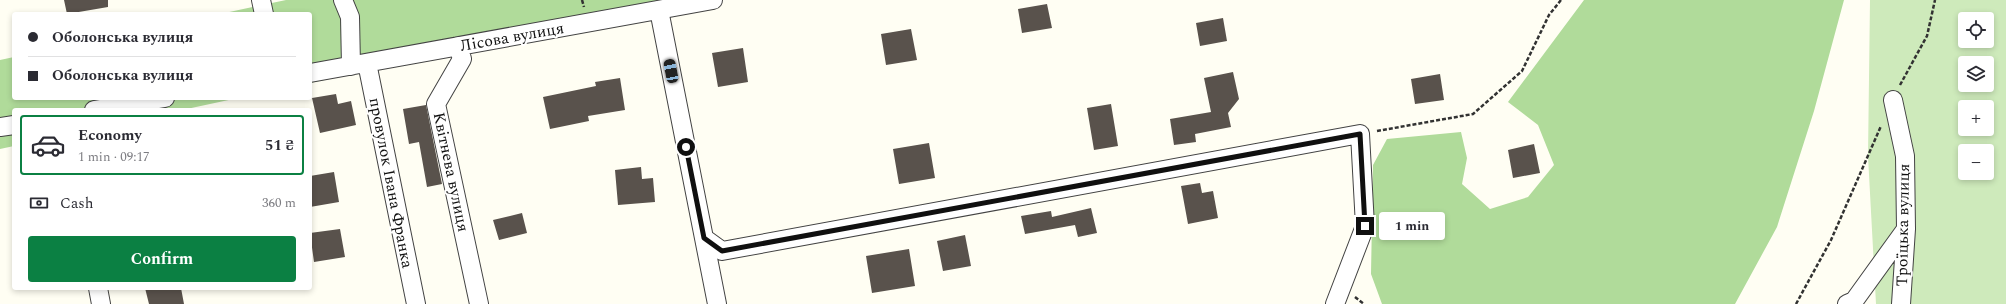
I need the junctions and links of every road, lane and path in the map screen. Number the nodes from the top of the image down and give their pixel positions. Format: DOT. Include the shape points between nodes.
graph roads {
  1 [pos="261,0"];
  2 [pos="343,0"];
  3 [pos="713,0"];
  4 [pos="1562,0"];
  5 [pos="1935,0"];
  6 [pos="659,10"];
  7 [pos="264,12"];
  8 [pos="458,46"];
  9 [pos="359,64"];
  10 [pos="312,73"];
  11 [pos="153,100"];
  12 [pos="1893,100"];
  13 [pos="106,108"];
  14 [pos="12,124"];
  15 [pos="0,127"];
  16 [pos="1360,134"];
  17 [pos="1906,228"];
  18 [pos="704,238"];
  19 [pos="98,290"];
  20 [pos="101,304"];
  21 [pos="416,304"];
  22 [pos="479,304"];
  23 [pos="717,304"];
  24 [pos="1335,304"];
  25 [pos="1796,304"];
  26 [pos="1847,304"];
  27 [pos="1901,304"];
  1 -- 7 [label="street"];
  2 -- 9 [label="street, провулок Івана Франка" via="350,17"];
  3 -- 6 [label="street, Лісова вулиця"];
  4 -- 16 [label="path" via="1549,15 1522,71 1473,114"];
  5 -- 12 [label="path" via="1927,36"];
  6 -- 8 [label="street, Лісова вулиця"];
  6 -- 18 [label="street"];
  8 -- 9 [label="street, Лісова вулиця"];
  8 -- 22 [label="street, Квітнева вулиця" via="462,59 436,104"];
  9 -- 10 [label="street, Лісова вулиця"];
  9 -- 21 [label="street, провулок Івана Франка"];
  11 -- 13 [label="street"];
  12 -- 17 [label="street, Троїцька вулиця" via="1905,156"];
  12 -- 25 [label="path" via="1831,240"];
  14 -- 15 [label="street"];
  16 -- 18 [label="street" via="722,251"];
  16 -- 24 [label="street" via="1365,226"];
  17 -- 26 [label="street" via="1854,300"];
  17 -- 27 [label="street, Троїцька вулиця"];
  18 -- 23 [label="street"];
  19 -- 20 [label="street"];
}
